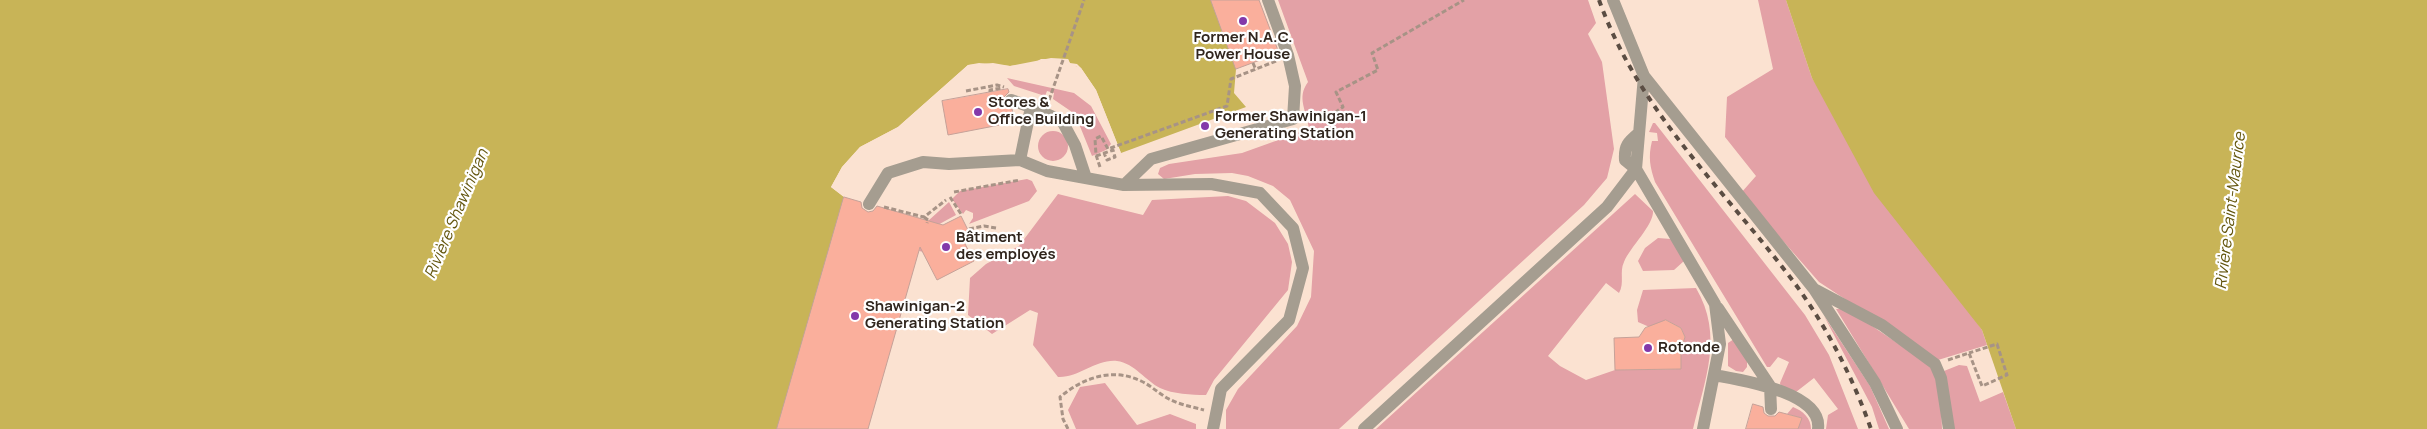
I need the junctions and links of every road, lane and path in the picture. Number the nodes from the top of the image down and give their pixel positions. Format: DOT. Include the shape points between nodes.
graph roads {
  1 [pos="1084,0"];
  2 [pos="1268,0"];
  3 [pos="1464,0"];
  4 [pos="1613,0"];
  5 [pos="1281,59"];
  6 [pos="1253,63"];
  7 [pos="1256,70"];
  8 [pos="1644,76"];
  9 [pos="1002,88"];
  10 [pos="966,91"];
  11 [pos="990,92"];
  12 [pos="1010,93"];
  13 [pos="1049,100"];
  14 [pos="1031,107"];
  15 [pos="1308,118"];
  16 [pos="1104,153"];
  17 [pos="1096,156"];
  18 [pos="1020,160"];
  19 [pos="1636,169"];
  20 [pos="1101,170"];
  21 [pos="1086,178"];
  22 [pos="1020,180"];
  23 [pos="1124,185"];
  24 [pos="954,192"];
  25 [pos="950,197"];
  26 [pos="946,200"];
  27 [pos="875,205"];
  28 [pos="960,214"];
  29 [pos="924,218"];
  30 [pos="927,224"];
  31 [pos="996,228"];
  32 [pos="969,229"];
  33 [pos="1814,289"];
  34 [pos="1715,304"];
  35 [pos="1969,353"];
  36 [pos="1935,364"];
  37 [pos="1714,375"];
  38 [pos="1770,386"];
  39 [pos="1771,409"];
  40 [pos="1216,413"];
  41 [pos="1068,429"];
  42 [pos="1213,429"];
  43 [pos="1364,429"];
  44 [pos="1703,429"];
  45 [pos="1818,429"];
  46 [pos="1896,429"];
  47 [pos="1949,429"];
  1 -- 13 [label="path"];
  2 -- 23 [label="street" via="1288,55 1295,86 1293,118 1151,159"];
  3 -- 15 [label="path" via="1372,53 1378,70 1336,92 1343,107 1330,116"];
  4 -- 8 [label="street"];
  5 -- 7 [label="path"];
  6 -- 7 [label="path"];
  7 -- 17 [label="path" via="1231,79 1227,106 1108,149 1101,136 1095,139"];
  8 -- 19 [label="street"];
  8 -- 33 [label="street"];
  9 -- 10 [label="path"];
  9 -- 11 [label="path"];
  9 -- 12 [label="path"];
  12 -- 14 [label="street"];
  14 -- 18 [label="street"];
  14 -- 21 [label="street" via="1062,121 1075,145"];
  16 -- 16 [label="path" via="1113,151 1116,157 1107,160"];
  16 -- 17 [label="path"];
  17 -- 20 [label="path"];
  18 -- 21 [label="street" via="1047,171"];
  18 -- 27 [label="street" via="948,164 923,162 888,173"];
  19 -- 34 [label="street"];
  19 -- 43 [label="street" via="1607,207"];
  21 -- 23 [label="street"];
  22 -- 24 [label="path"];
  23 -- 40 [label="street" via="1211,184 1260,193 1293,228 1303,268 1289,320 1222,390"];
  25 -- 28 [label="path"];
  26 -- 29 [label="path"];
  27 -- 29 [label="path"];
  29 -- 30 [label="path" via="928,220"];
  31 -- 32 [label="path"];
  33 -- 36 [label="street" via="1882,325"];
  33 -- 46 [label="street" via="1875,383"];
  34 -- 37 [label="street" via="1720,344"];
  34 -- 38 [label="street"];
  35 -- 35 [label="path" via="1982,386 2007,375 1997,344"];
  35 -- 36 [label="path"];
  36 -- 47 [label="street" via="1941,378"];
  37 -- 38 [label="street"];
  37 -- 44 [label="street"];
  38 -- 39 [label="street"];
  38 -- 45 [label="street" via="1810,406"];
  40 -- 41 [label="path" via="1171,400 1141,381 1120,373 1074,386 1060,398"];
  40 -- 42 [label="street"];
}
